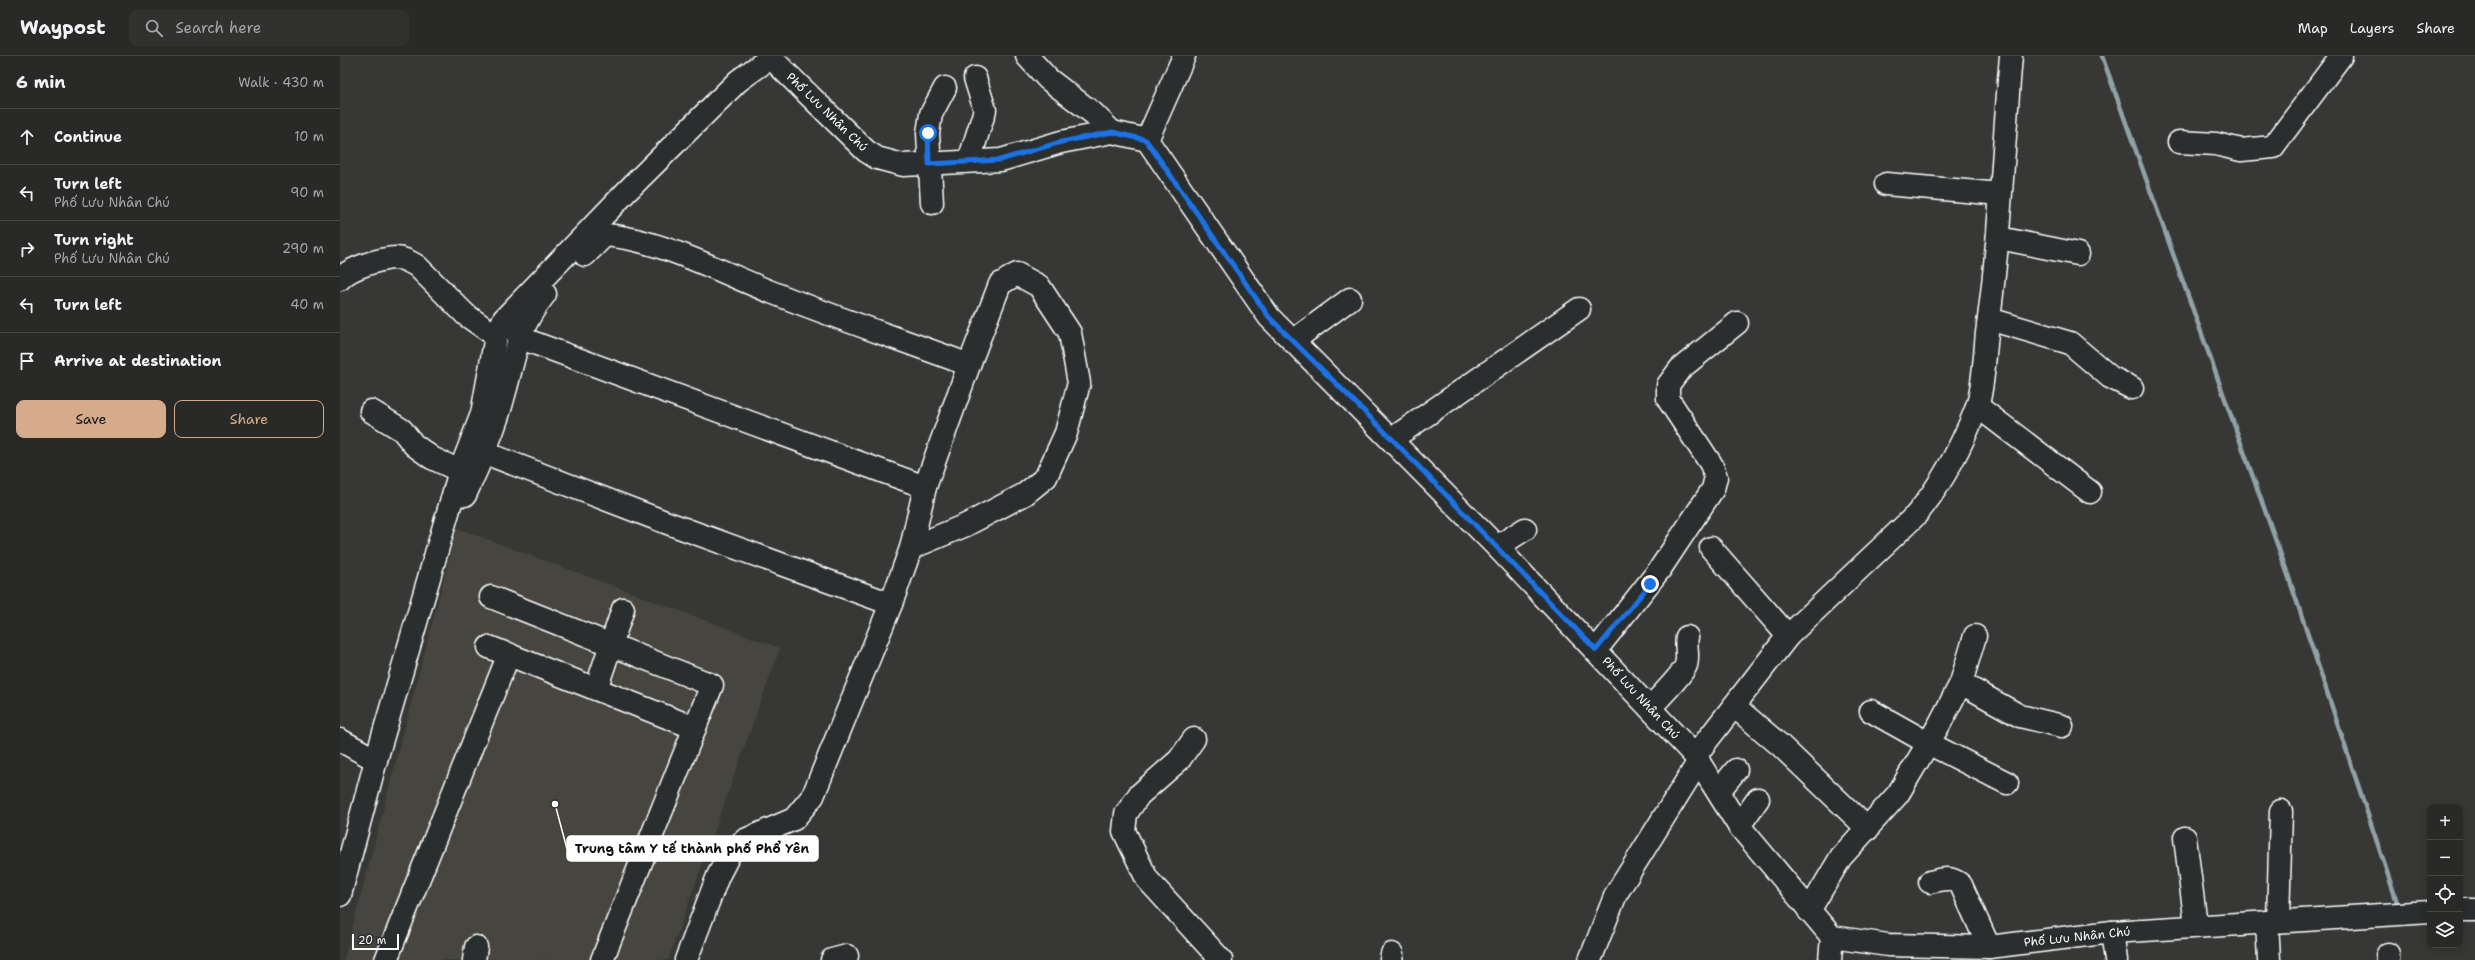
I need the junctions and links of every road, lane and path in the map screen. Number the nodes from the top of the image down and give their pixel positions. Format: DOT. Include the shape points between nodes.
graph roads {
  1 [pos="1027,56"];
  2 [pos="1184,56"];
  3 [pos="2011,56"];
  4 [pos="2341,56"];
  5 [pos="775,58"];
  6 [pos="975,78"];
  7 [pos="945,88"];
  8 [pos="1112,132"];
  9 [pos="1146,140"];
  10 [pos="2179,142"];
  11 [pos="969,161"];
  12 [pos="929,164"];
  13 [pos="1886,184"];
  14 [pos="2000,194"];
  15 [pos="932,203"];
  16 [pos="1999,238"];
  17 [pos="2078,254"];
  18 [pos="340,279"];
  19 [pos="1350,299"];
  20 [pos="1579,309"];
  21 [pos="1989,319"];
  22 [pos="1737,323"];
  23 [pos="496,336"];
  24 [pos="518,337"];
  25 [pos="1293,341"];
  26 [pos="969,364"];
  27 [pos="2132,388"];
  28 [pos="1977,406"];
  29 [pos="371,411"];
  30 [pos="1392,439"];
  31 [pos="485,453"];
  32 [pos="460,471"];
  33 [pos="925,488"];
  34 [pos="2090,492"];
  35 [pos="1526,529"];
  36 [pos="442,536"];
  37 [pos="1497,547"];
  38 [pos="911,548"];
  39 [pos="1712,548"];
  40 [pos="491,597"];
  41 [pos="891,604"];
  42 [pos="623,609"];
  43 [pos="1788,636"];
  44 [pos="1975,636"];
  45 [pos="1688,637"];
  46 [pos="610,645"];
  47 [pos="489,647"];
  48 [pos="1596,650"];
  49 [pos="509,654"];
  50 [pos="1961,683"];
  51 [pos="596,688"];
  52 [pos="1734,706"];
  53 [pos="1650,708"];
  54 [pos="1871,711"];
  55 [pos="2062,726"];
  56 [pos="695,728"];
  57 [pos="1194,739"];
  58 [pos="340,740"];
  59 [pos="1928,743"];
  60 [pos="1697,758"];
  61 [pos="376,760"];
  62 [pos="1736,770"];
  63 [pos="2007,783"];
  64 [pos="1718,792"];
  65 [pos="1758,799"];
  66 [pos="2281,811"];
  67 [pos="1739,826"];
  68 [pos="1868,829"];
  69 [pos="2186,838"];
  70 [pos="1930,882"];
  71 [pos="340,895"];
  72 [pos="2463,910"];
  73 [pos="2475,910"];
  74 [pos="1809,911"];
  75 [pos="2427,912"];
  76 [pos="2272,921"];
  77 [pos="2196,925"];
  78 [pos="2112,932"];
  79 [pos="1832,937"];
  80 [pos="1989,947"];
  81 [pos="1951,953"];
  82 [pos="386,960"];
  83 [pos="602,960"];
  84 [pos="686,960"];
  85 [pos="1221,960"];
  86 [pos="1590,960"];
  87 [pos="1830,960"];
  88 [pos="2116,960"];
  89 [pos="2269,960"];
  1 -- 8 [label="street" via="1048,79 1094,114"];
  2 -- 9 [label="street"];
  3 -- 14 [label="street"];
  4 -- 10 [label="street" via="2273,147 2241,150 2216,144"];
  5 -- 12 [label="street, Phố Lưu Nhân Chú" via="866,151 890,163"];
  5 -- 23 [label="street" via="742,78 628,190 504,319"];
  6 -- 11 [label="street" via="985,110"];
  7 -- 12 [label="street" via="931,114 928,133"];
  8 -- 9 [label="street, Phố Lưu Nhân Chú"];
  8 -- 11 [label="street, Phố Lưu Nhân Chú" via="1061,142 1011,158"];
  9 -- 25 [label="street, Phố Lưu Nhân Chú" via="1269,317"];
  11 -- 12 [label="street, Phố Lưu Nhân Chú"];
  12 -- 15 [label="street"];
  13 -- 14 [label="street"];
  14 -- 16 [label="street"];
  16 -- 17 [label="street"];
  16 -- 21 [label="street"];
  18 -- 23 [label="street" via="353,269 395,258 407,260 417,266 466,315"];
  19 -- 25 [label="street"];
  20 -- 30 [label="street"];
  21 -- 27 [label="street" via="2070,343 2110,378"];
  21 -- 28 [label="street"];
  22 -- 48 [label="street" via="1680,369 1668,384 1668,399 1711,464 1716,477 1712,489 1660,570"];
  23 -- 32 [label="street" via="482,414"];
  24 -- 26 [label="street" via="527,318 544,295 605,235 617,236 671,252 774,293"];
  24 -- 31 [label="street" via="504,395"];
  24 -- 33 [label="street"];
  25 -- 30 [label="street, Phố Lưu Nhân Chú"];
  26 -- 33 [label="street"];
  26 -- 38 [label="street" via="1000,284 1017,274 1039,286 1070,333 1079,383 1066,433 1046,477 1025,494 966,525"];
  28 -- 34 [label="street"];
  28 -- 43 [label="street" via="1943,479 1930,498 1916,515"];
  29 -- 32 [label="street" via="402,430 414,445 432,458"];
  30 -- 37 [label="street, Phố Lưu Nhân Chú"];
  31 -- 36 [label="street"];
  31 -- 41 [label="street"];
  32 -- 36 [label="street"];
  33 -- 38 [label="street"];
  35 -- 37 [label="street"];
  36 -- 61 [label="street"];
  37 -- 48 [label="street, Phố Lưu Nhân Chú"];
  38 -- 41 [label="street"];
  39 -- 43 [label="street"];
  40 -- 46 [label="street"];
  41 -- 84 [label="street" via="813,796 794,818 745,840 730,853 718,876"];
  42 -- 46 [label="street"];
  43 -- 52 [label="street"];
  44 -- 50 [label="street"];
  45 -- 53 [label="street" via="1685,647 1688,656 1686,666"];
  46 -- 51 [label="street"];
  46 -- 56 [label="street" via="712,685"];
  47 -- 49 [label="street"];
  48 -- 53 [label="street, Phố Lưu Nhân Chú"];
  49 -- 51 [label="street"];
  49 -- 82 [label="street"];
  50 -- 55 [label="street" via="2020,716"];
  50 -- 59 [label="street"];
  51 -- 56 [label="street"];
  52 -- 60 [label="street"];
  52 -- 68 [label="street" via="1781,746"];
  53 -- 60 [label="street, Phố Lưu Nhân Chú"];
  54 -- 59 [label="street"];
  56 -- 83 [label="street"];
  57 -- 85 [label="street" via="1179,760 1139,795 1126,814 1124,831 1147,879"];
  58 -- 61 [label="street"];
  59 -- 63 [label="street"];
  59 -- 68 [label="street" via="1898,794"];
  60 -- 64 [label="street, Phố Lưu Nhân Chú"];
  60 -- 86 [label="street" via="1616,894"];
  61 -- 71 [label="street"];
  62 -- 64 [label="street"];
  64 -- 67 [label="street, Phố Lưu Nhân Chú"];
  65 -- 67 [label="street"];
  66 -- 76 [label="street"];
  67 -- 74 [label="street, Phố Lưu Nhân Chú"];
  68 -- 74 [label="street" via="1842,857"];
  69 -- 77 [label="street"];
  70 -- 80 [label="street" via="1947,878 1954,879 1961,885"];
  72 -- 73 [label="street"];
  74 -- 79 [label="street, Phố Lưu Nhân Chú"];
  75 -- 76 [label="street, Phố Lưu Nhân Chú"];
  76 -- 77 [label="street, Phố Lưu Nhân Chú"];
  76 -- 89 [label="street"];
  77 -- 78 [label="street, Phố Lưu Nhân Chú"];
  78 -- 80 [label="street, Phố Lưu Nhân Chú"];
  78 -- 88 [label="street"];
  79 -- 81 [label="street, Phố Lưu Nhân Chú"];
  79 -- 87 [label="street"];
  80 -- 81 [label="street, Phố Lưu Nhân Chú"];
}
